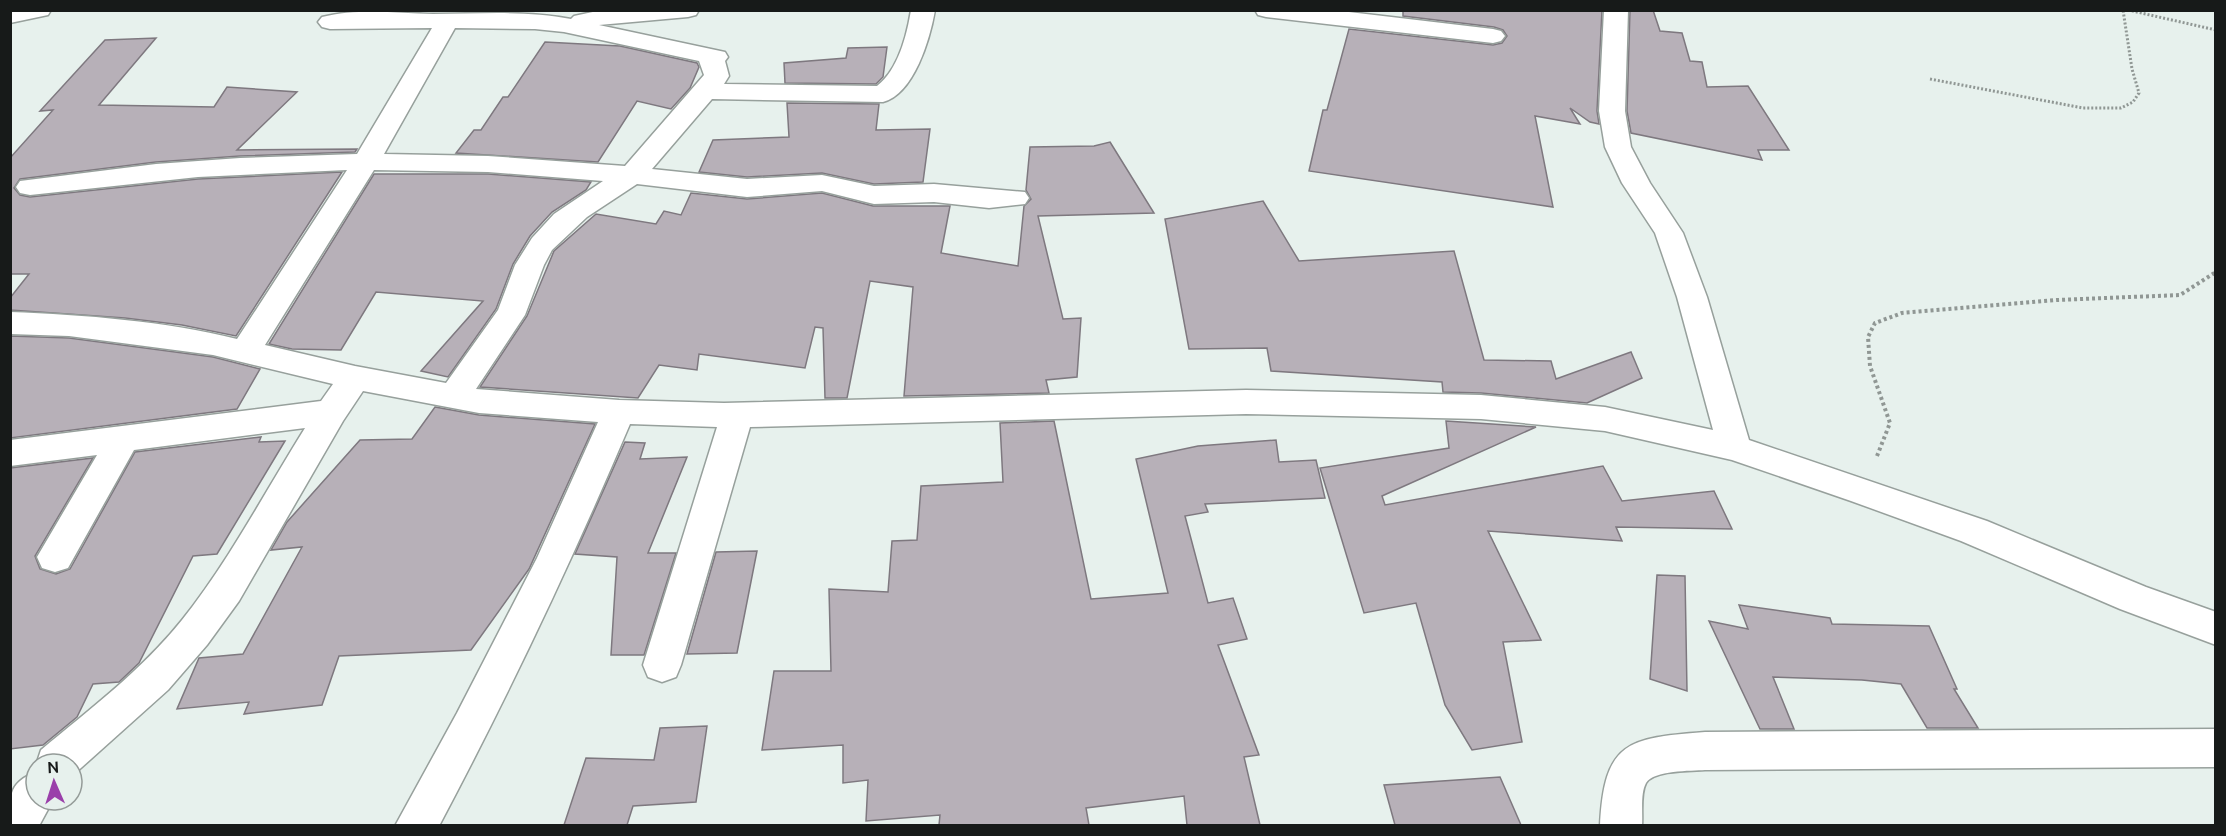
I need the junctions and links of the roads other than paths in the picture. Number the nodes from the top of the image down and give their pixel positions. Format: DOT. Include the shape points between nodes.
graph roads {
  1 [pos="40,10"];
  2 [pos="688,10"];
  3 [pos="923,10"];
  4 [pos="1266,10"];
  5 [pos="1616,10"];
  6 [pos="10,15"];
  7 [pos="448,21"];
  8 [pos="330,22"];
  9 [pos="564,25"];
  10 [pos="1493,36"];
  11 [pos="705,91"];
  12 [pos="366,162"];
  13 [pos="632,175"];
  14 [pos="30,187"];
  15 [pos="1015,198"];
  16 [pos="10,323"];
  17 [pos="245,352"];
  18 [pos="355,378"];
  19 [pos="454,396"];
  20 [pos="331,412"];
  21 [pos="619,412"];
  22 [pos="737,414"];
  23 [pos="124,438"];
  24 [pos="1736,447"];
  25 [pos="10,453"];
  26 [pos="55,557"];
  27 [pos="2216,629"];
  28 [pos="662,665"];
  29 [pos="2216,748"];
  30 [pos="70,752"];
  31 [pos="24,810"];
  32 [pos="14,825"];
  33 [pos="416,825"];
  34 [pos="1621,825"];
  1 -- 6 [label="street"];
  2 -- 9 [label="street" via="604,16"];
  3 -- 11 [label="street" via="913,50 883,94"];
  4 -- 10 [label="street"];
  5 -- 24 [label="street" via="1612,111 1618,147 1669,233"];
  7 -- 8 [label="street"];
  7 -- 9 [label="street"];
  7 -- 12 [label="street"];
  9 -- 11 [label="street" via="716,57 710,62 714,62 717,76"];
  11 -- 13 [label="street"];
  12 -- 13 [label="street" via="489,164"];
  12 -- 14 [label="street" via="229,167"];
  12 -- 17 [label="street"];
  13 -- 15 [label="street" via="737,188 822,183 874,195 934,193"];
  13 -- 19 [label="street" via="576,211 539,248 518,302"];
  16 -- 17 [label="street" via="69,326 213,344"];
  17 -- 18 [label="street"];
  18 -- 19 [label="street"];
  18 -- 20 [label="street"];
  19 -- 21 [label="street"];
  20 -- 23 [label="street"];
  20 -- 30 [label="street" via="226,590 194,633 154,678"];
  21 -- 22 [label="street"];
  21 -- 33 [label="street" via="554,560 471,726"];
  22 -- 24 [label="street" via="1246,402 1481,407 1605,419"];
  22 -- 28 [label="street"];
  23 -- 25 [label="street"];
  23 -- 26 [label="street"];
  24 -- 27 [label="street" via="1974,531"];
  29 -- 34 [label="street" via="1705,751 1646,757 1626,776"];
  31 -- 32 [label="street"];
}
